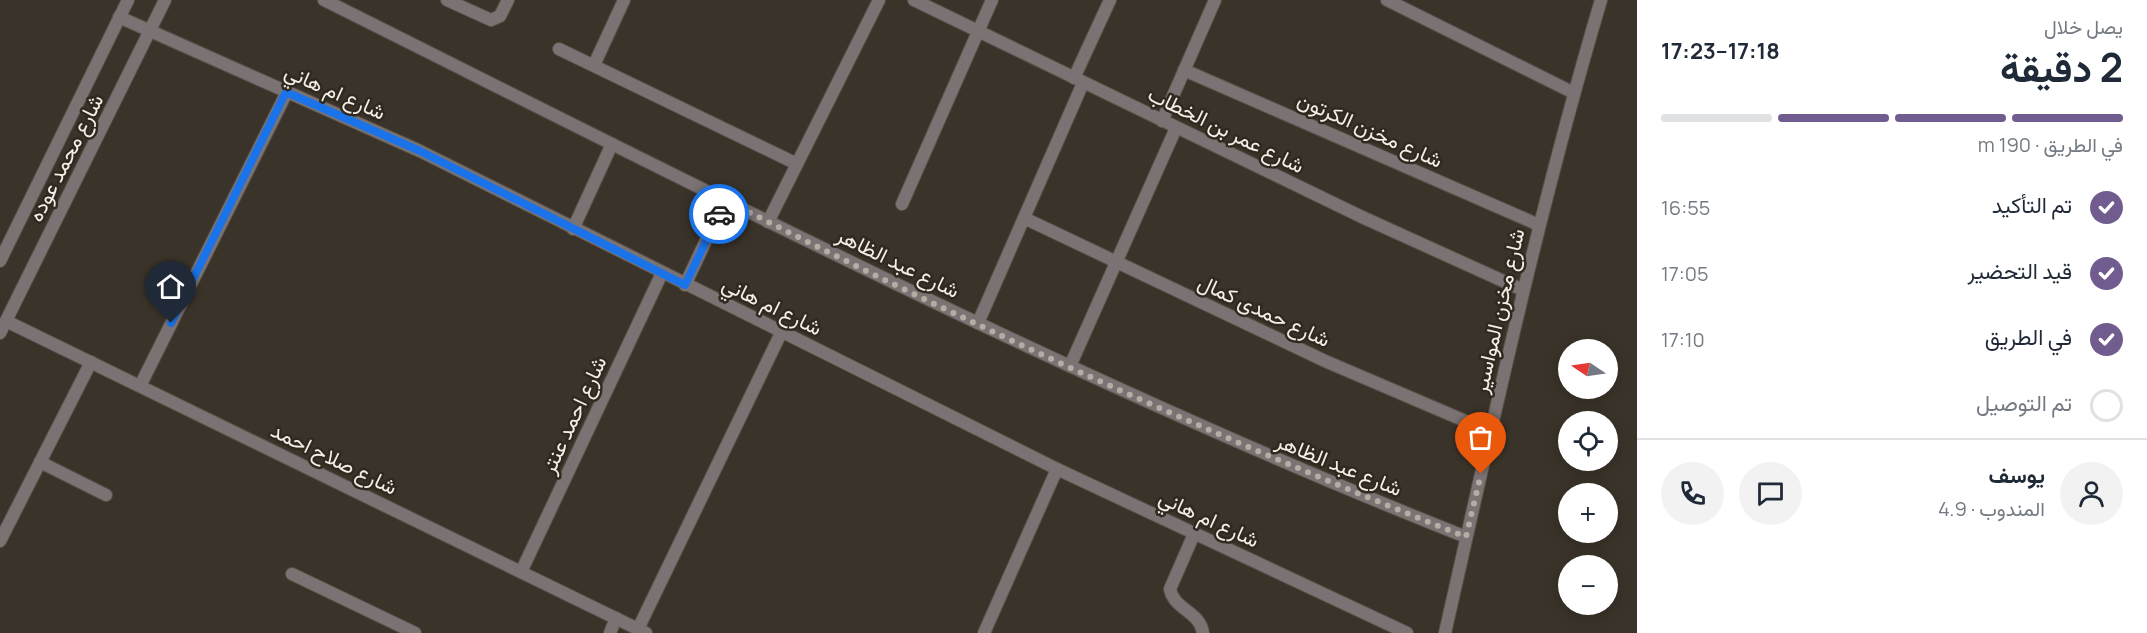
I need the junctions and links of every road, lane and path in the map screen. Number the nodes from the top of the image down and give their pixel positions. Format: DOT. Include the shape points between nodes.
graph roads {
  1 [pos="128,0"];
  2 [pos="165,0"];
  3 [pos="324,0"];
  4 [pos="447,0"];
  5 [pos="624,0"];
  6 [pos="879,0"];
  7 [pos="914,0"];
  8 [pos="992,0"];
  9 [pos="1110,0"];
  10 [pos="1215,0"];
  11 [pos="1387,0"];
  12 [pos="1601,0"];
  13 [pos="505,6"];
  14 [pos="119,17"];
  15 [pos="152,31"];
  16 [pos="978,32"];
  17 [pos="559,49"];
  18 [pos="594,66"];
  19 [pos="1184,70"];
  20 [pos="1078,80"];
  21 [pos="286,92"];
  22 [pos="1574,93"];
  23 [pos="1162,121"];
  24 [pos="1176,128"];
  25 [pos="612,144"];
  26 [pos="797,164"];
  27 [pos="725,200"];
  28 [pos="902,204"];
  29 [pos="1024,218"];
  30 [pos="768,222"];
  31 [pos="1539,225"];
  32 [pos="573,229"];
  33 [pos="0,261"];
  34 [pos="1116,262"];
  35 [pos="662,273"];
  36 [pos="685,285"];
  37 [pos="1523,290"];
  38 [pos="6,321"];
  39 [pos="978,323"];
  40 [pos="0,333"];
  41 [pos="781,333"];
  42 [pos="91,362"];
  43 [pos="1070,366"];
  44 [pos="140,386"];
  45 [pos="1491,432"];
  46 [pos="40,462"];
  47 [pos="1057,469"];
  48 [pos="106,495"];
  49 [pos="1194,534"];
  50 [pos="1466,537"];
  51 [pos="0,541"];
  52 [pos="521,572"];
  53 [pos="292,574"];
  54 [pos="616,618"];
  55 [pos="642,631"];
  56 [pos="415,633"];
  57 [pos="610,633"];
  58 [pos="984,633"];
  59 [pos="1203,633"];
  60 [pos="1407,633"];
  61 [pos="1445,633"];
  1 -- 14 [label="street, شارع محمد عوده"];
  2 -- 15 [label="street, شارع محمد عوده"];
  3 -- 25 [label="street, شارع عبد الظاهر"];
  4 -- 13 [label="street" via="487,20 495,19"];
  5 -- 18 [label="street"];
  6 -- 26 [label="street"];
  7 -- 16 [label="street, شارع عمر بن الخطاب"];
  8 -- 16 [label="street"];
  9 -- 20 [label="street"];
  10 -- 19 [label="street"];
  11 -- 22 [label="street"];
  12 -- 22 [label="street, شارع مخزن المواسير"];
  14 -- 15 [label="street, شارع ام هاني"];
  14 -- 33 [label="street, شارع محمد عوده"];
  15 -- 21 [label="street, شارع ام هاني"];
  15 -- 38 [label="street, شارع محمد عوده"];
  16 -- 20 [label="street, شارع عمر بن الخطاب"];
  16 -- 28 [label="street"];
  17 -- 18 [label="street"];
  18 -- 26 [label="street"];
  19 -- 23 [label="street"];
  19 -- 31 [label="street, شارع مخزن الكرتون"];
  20 -- 23 [label="street, شارع عمر بن الخطاب"];
  20 -- 29 [label="street"];
  21 -- 32 [label="street, شارع ام هاني" via="420,151"];
  21 -- 44 [label="street"];
  22 -- 31 [label="street, شارع مخزن المواسير"];
  23 -- 24 [label="street, شارع عمر بن الخطاب"];
  24 -- 34 [label="street"];
  24 -- 37 [label="street, شارع عمر بن الخطاب"];
  25 -- 27 [label="street, شارع عبد الظاهر"];
  25 -- 32 [label="street"];
  26 -- 30 [label="street"];
  27 -- 30 [label="street, شارع عبد الظاهر"];
  27 -- 36 [label="street"];
  29 -- 34 [label="street, شارع حمدى كمال"];
  29 -- 39 [label="street"];
  30 -- 39 [label="street, شارع عبد الظاهر"];
  31 -- 37 [label="street, شارع مخزن المواسير"];
  32 -- 35 [label="street, شارع ام هاني"];
  34 -- 43 [label="street"];
  34 -- 45 [label="street, شارع حمدى كمال" via="1325,361"];
  35 -- 36 [label="street, شارع ام هاني"];
  35 -- 52 [label="street, شارع احمد عنتر"];
  36 -- 41 [label="street, شارع ام هاني"];
  37 -- 45 [label="street, شارع مخزن المواسير"];
  38 -- 40 [label="street, شارع محمد عوده"];
  38 -- 42 [label="street, شارع صلاح احمد"];
  39 -- 43 [label="street, شارع عبد الظاهر"];
  41 -- 47 [label="street, شارع ام هاني"];
  41 -- 55 [label="street"];
  42 -- 44 [label="street, شارع صلاح احمد"];
  42 -- 46 [label="street"];
  43 -- 50 [label="street, شارع عبد الظاهر" via="1257,452"];
  44 -- 52 [label="street, شارع صلاح احمد"];
  45 -- 50 [label="street, شارع مخزن المواسير"];
  46 -- 48 [label="street"];
  46 -- 51 [label="street"];
  47 -- 49 [label="street, شارع ام هاني"];
  47 -- 58 [label="street"];
  49 -- 59 [label="street" via="1170,589 1175,601 1199,620"];
  49 -- 60 [label="street, شارع ام هاني"];
  50 -- 61 [label="street, شارع مخزن المواسير"];
  52 -- 54 [label="street, شارع صلاح احمد"];
  53 -- 56 [label="street"];
  54 -- 55 [label="street, شارع صلاح احمد"];
  54 -- 57 [label="street"];
}
